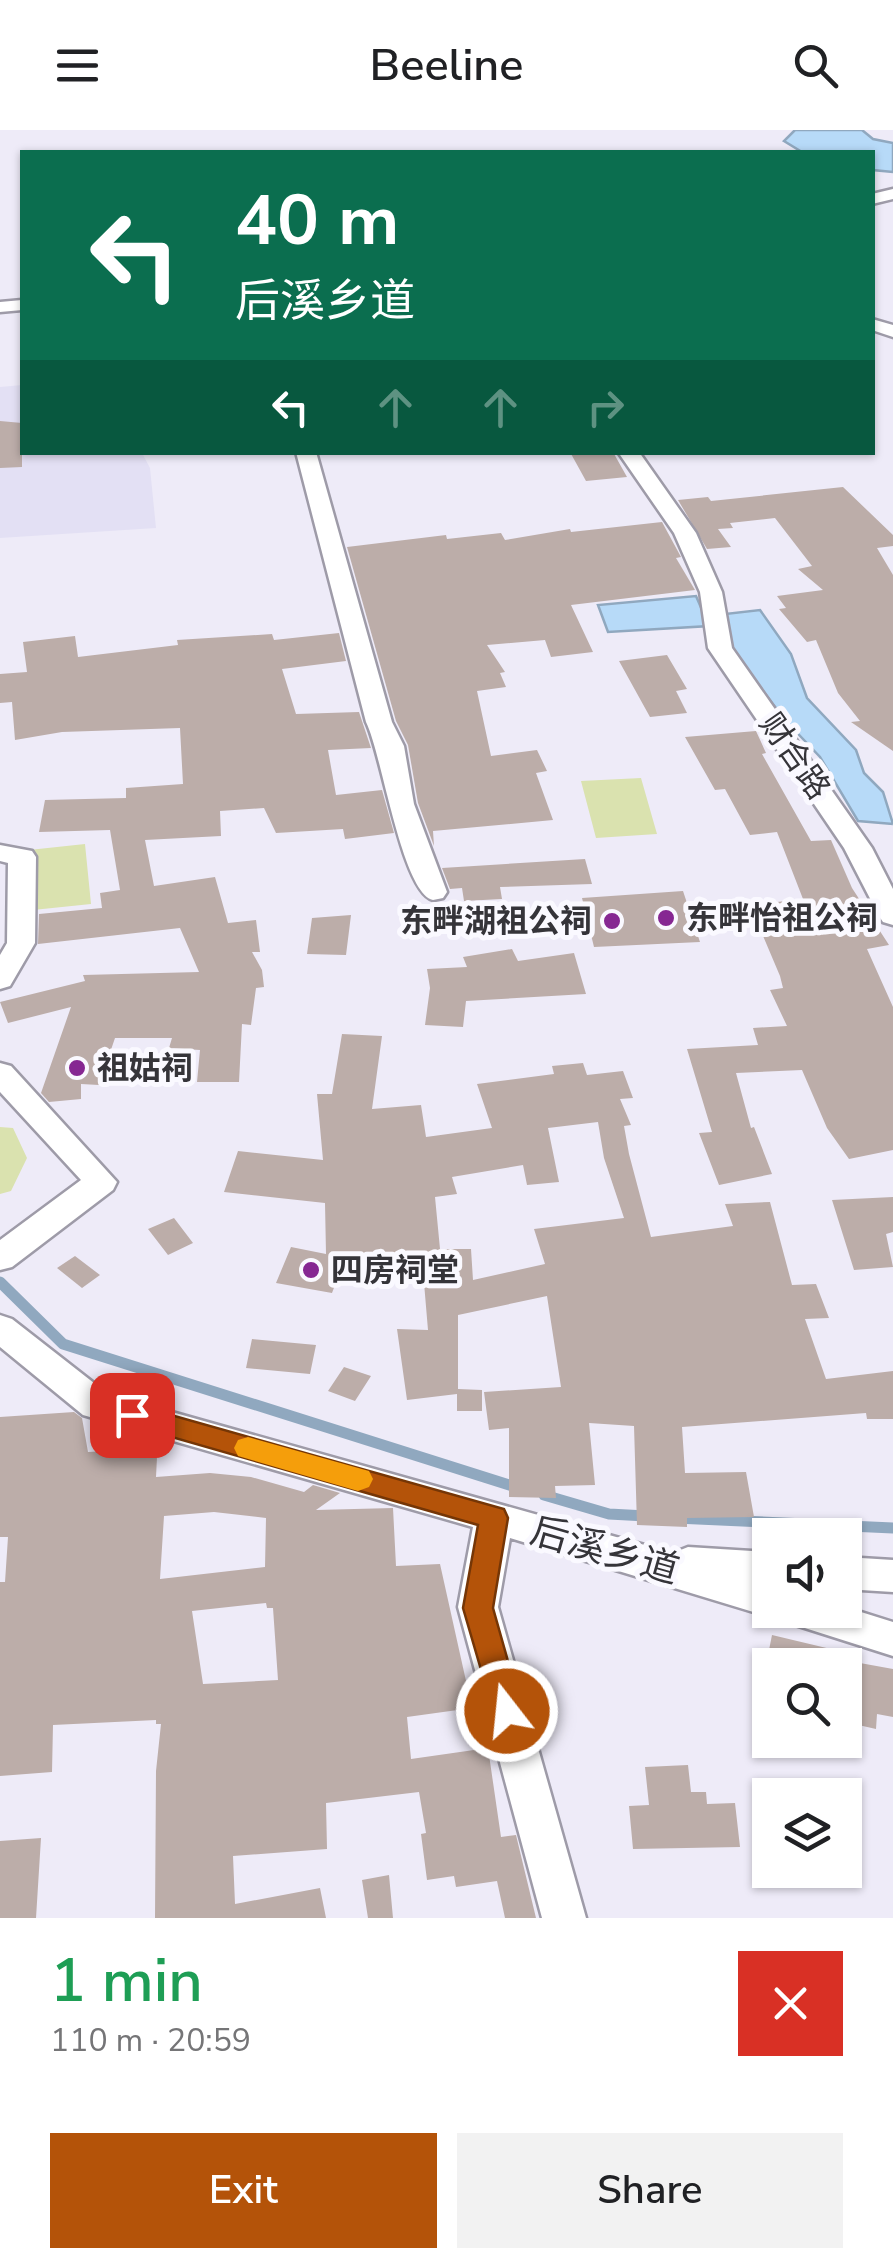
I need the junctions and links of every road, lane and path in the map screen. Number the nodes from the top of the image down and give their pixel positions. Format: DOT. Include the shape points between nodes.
graph roads {
  1 [pos="307,455"];
  2 [pos="630,455"];
  3 [pos="0,853"];
  4 [pos="885,886"];
  5 [pos="433,892"];
  6 [pos="893,916"];
  7 [pos="0,980"];
  8 [pos="0,1073"];
  9 [pos="0,1258"];
  10 [pos="0,1328"];
  11 [pos="494,1518"];
  12 [pos="643,1560"];
  13 [pos="752,1567"];
  14 [pos="862,1574"];
  15 [pos="893,1576"];
  16 [pos="752,1594"];
  17 [pos="856,1628"];
  18 [pos="893,1640"];
  19 [pos="564,1918"];
  1 -- 5 [label="street" via="401,804"];
  2 -- 4 [label="street, 财合路" via="685,533 711,592 720,648"];
  3 -- 7 [label="street" via="22,857 21,944"];
  4 -- 6 [label="street, 财合路"];
  8 -- 9 [label="street" via="102,1182"];
  10 -- 11 [label="street, 后溪乡道" via="96,1405"];
  11 -- 12 [label="street, 后溪乡道"];
  11 -- 19 [label="street" via="478,1608"];
  12 -- 13 [label="street"];
  12 -- 16 [label="street, 后溪乡道"];
  14 -- 15 [label="street"];
  17 -- 18 [label="street"];
}
